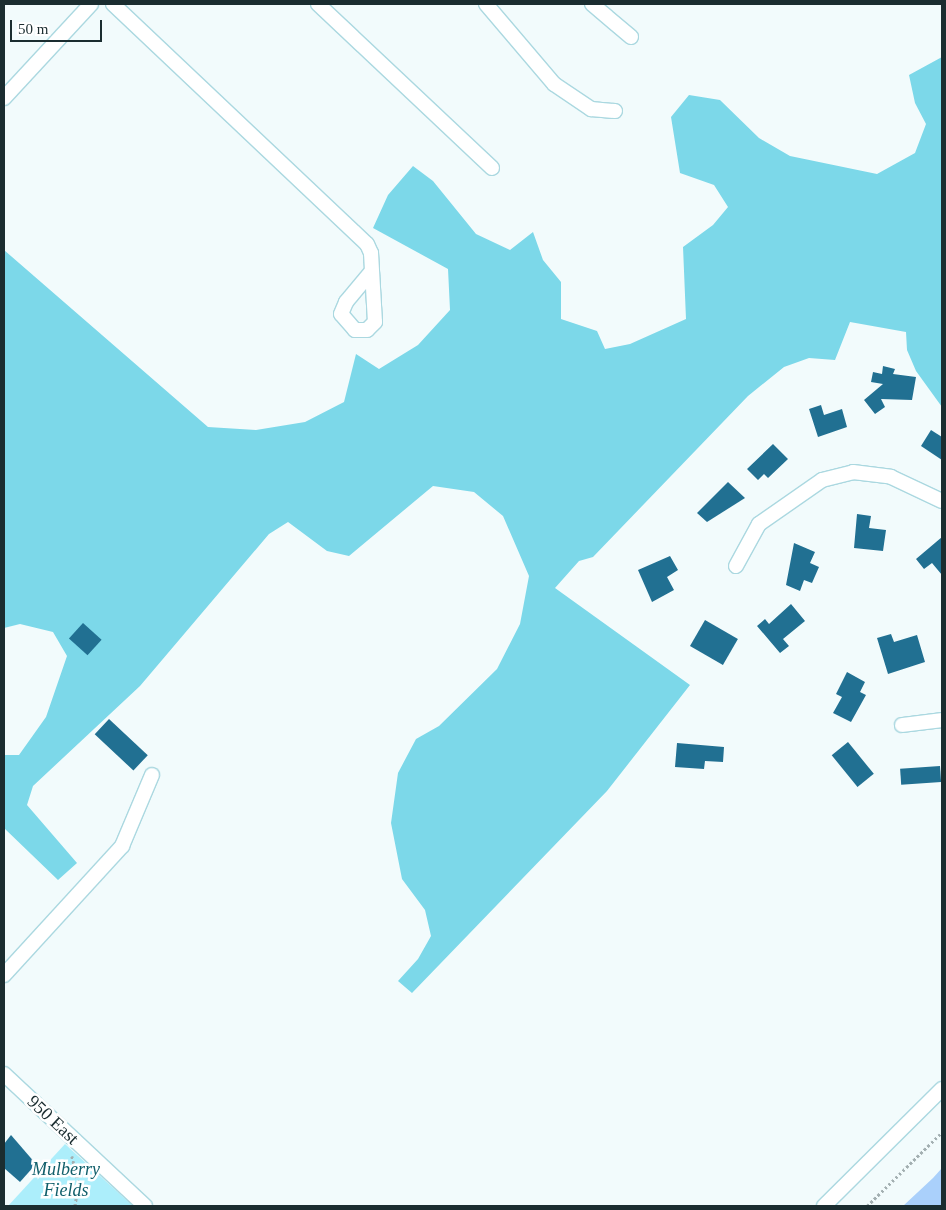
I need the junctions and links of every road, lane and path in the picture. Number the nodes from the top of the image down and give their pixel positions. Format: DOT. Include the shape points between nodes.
graph roads {
  1 [pos="91,4"];
  2 [pos="112,4"];
  3 [pos="318,4"];
  4 [pos="486,4"];
  5 [pos="592,4"];
  6 [pos="630,37"];
  7 [pos="4,98"];
  8 [pos="615,111"];
  9 [pos="492,168"];
  10 [pos="371,272"];
  11 [pos="942,500"];
  12 [pos="736,566"];
  13 [pos="942,720"];
  14 [pos="902,725"];
  15 [pos="152,774"];
  16 [pos="4,975"];
  17 [pos="4,1074"];
  18 [pos="942,1089"];
  19 [pos="942,1132"];
  20 [pos="79,1162"];
  21 [pos="75,1206"];
  22 [pos="145,1206"];
  23 [pos="824,1206"];
  24 [pos="867,1206"];
  1 -- 7 [label="street"];
  2 -- 10 [label="street" via="359,235 370,253"];
  3 -- 9 [label="street"];
  4 -- 8 [label="street" via="554,84 591,109"];
  5 -- 6 [label="street"];
  11 -- 12 [label="street" via="891,477 853,472 822,480 759,524"];
  13 -- 14 [label="street"];
  15 -- 16 [label="street" via="122,846"];
  17 -- 22 [label="street, 950 East"];
  18 -- 23 [label="street"];
  19 -- 24 [label="path"];
  20 -- 21 [label="path" via="72,1156 79,1184"];
}
